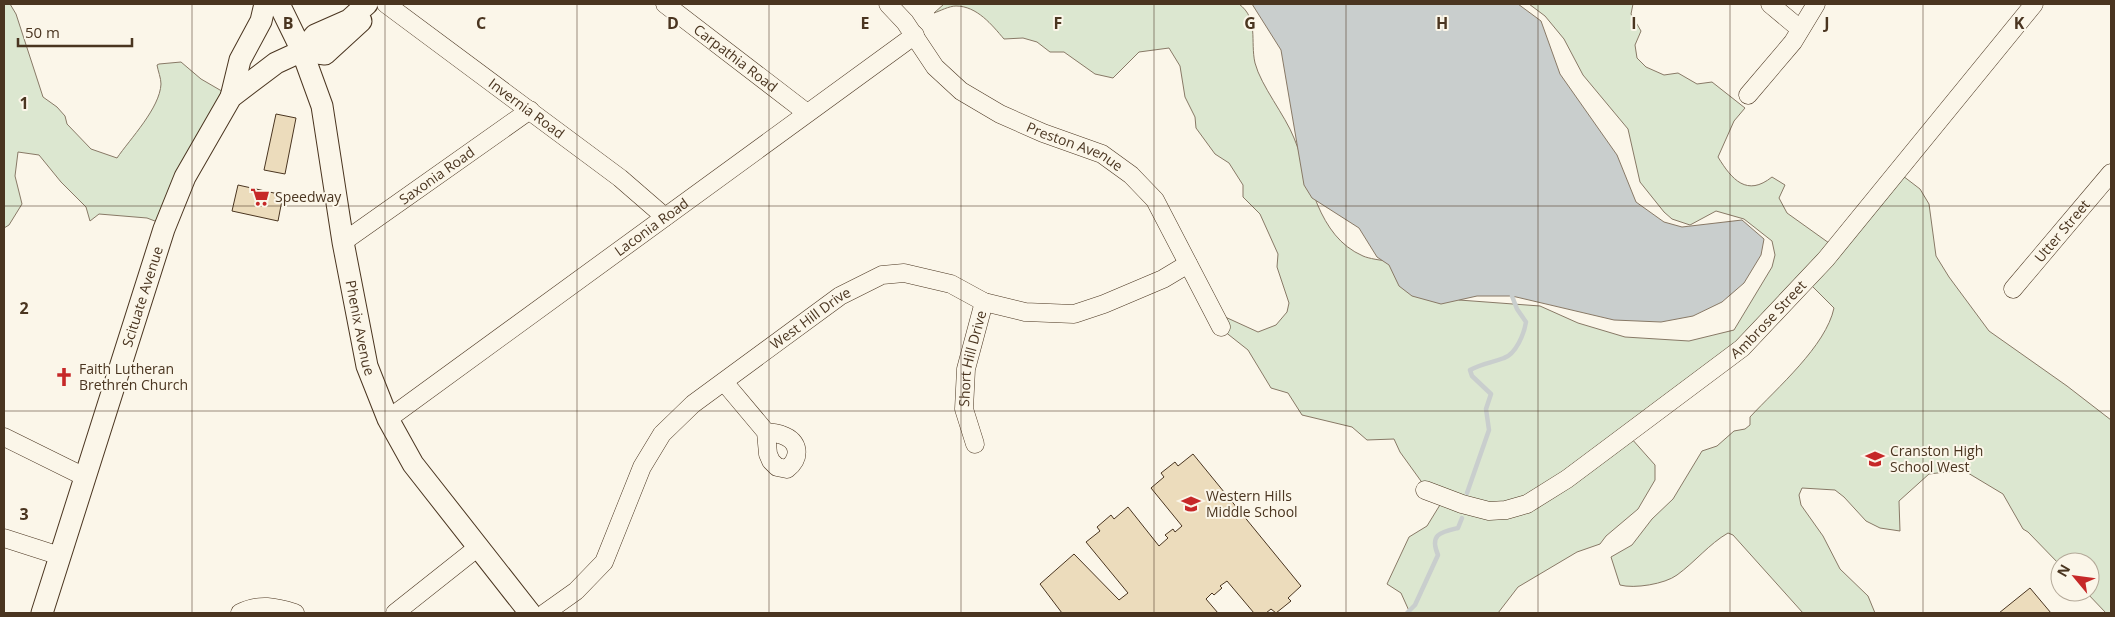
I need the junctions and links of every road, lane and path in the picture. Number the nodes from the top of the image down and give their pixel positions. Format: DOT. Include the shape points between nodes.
graph roads {
  1 [pos="265,4"];
  2 [pos="279,4"];
  3 [pos="367,4"];
  4 [pos="373,4"];
  5 [pos="386,4"];
  6 [pos="665,4"];
  7 [pos="888,4"];
  8 [pos="1770,4"];
  9 [pos="1816,4"];
  10 [pos="2034,4"];
  11 [pos="1800,29"];
  12 [pos="915,34"];
  13 [pos="302,51"];
  14 [pos="1748,95"];
  15 [pos="231,97"];
  16 [pos="530,110"];
  17 [pos="807,113"];
  18 [pos="2111,172"];
  19 [pos="665,217"];
  20 [pos="343,242"];
  21 [pos="1188,264"];
  22 [pos="2013,289"];
  23 [pos="984,302"];
  24 [pos="1221,327"];
  25 [pos="724,382"];
  26 [pos="388,419"];
  27 [pos="766,432"];
  28 [pos="4,437"];
  29 [pos="975,444"];
  30 [pos="85,477"];
  31 [pos="1425,490"];
  32 [pos="4,538"];
  33 [pos="477,548"];
  34 [pos="60,556"];
  35 [pos="42,613"];
  36 [pos="240,613"];
  37 [pos="295,613"];
  38 [pos="395,613"];
  39 [pos="530,613"];
  40 [pos="545,613"];
  1 -- 15 [label="main road" via="261,21 240,60"];
  2 -- 13 [label="main road, Phenix Avenue"];
  3 -- 13 [label="main road" via="349,20 315,35"];
  4 -- 13 [label="main road" via="370,12 325,54"];
  5 -- 16 [label="street, Invernia Road"];
  6 -- 17 [label="street, Carpathia Road"];
  7 -- 12 [label="street, Preston Avenue"];
  8 -- 11 [label="street"];
  9 -- 11 [label="street"];
  10 -- 31 [label="street, Ambrose Street" via="1826,259 1742,348 1527,504 1489,511"];
  11 -- 14 [label="street" via="1793,42"];
  12 -- 17 [label="street, Laconia Road"];
  12 -- 21 [label="street, Preston Avenue" via="935,67 961,91 1000,114 1102,154 1131,175 1155,200"];
  13 -- 15 [label="main road, Scituate Avenue" via="276,63"];
  13 -- 20 [label="main road, Phenix Avenue" via="322,106"];
  15 -- 30 [label="main road, Scituate Avenue" via="188,170 164,229"];
  16 -- 19 [label="street, Invernia Road" via="620,178"];
  16 -- 20 [label="street, Saxonia Road"];
  17 -- 19 [label="street, Laconia Road"];
  18 -- 22 [label="street, Utter Street"];
  19 -- 26 [label="street, Laconia Road"];
  20 -- 26 [label="main road, Phenix Avenue" via="367,366"];
  21 -- 23 [label="street, West Hill Drive" via="1129,294 1074,314 1025,312"];
  21 -- 24 [label="street, Preston Avenue"];
  23 -- 25 [label="street, West Hill Drive" via="951,284 904,273 882,274 840,296"];
  23 -- 29 [label="street, Short Hill Drive" via="966,369 964,409"];
  25 -- 27 [label="street"];
  25 -- 40 [label="street, West Hill Drive" via="693,404 662,434 642,467 604,562 576,591"];
  26 -- 33 [label="main road, Phenix Avenue" via="413,464"];
  28 -- 30 [label="street"];
  30 -- 34 [label="main road, Scituate Avenue"];
  32 -- 34 [label="street"];
  33 -- 38 [label="street"];
  33 -- 39 [label="main road, Phenix Avenue"];
  34 -- 35 [label="main road, Scituate Avenue"];
  36 -- 37 [label="street" via="262,606"];
}
